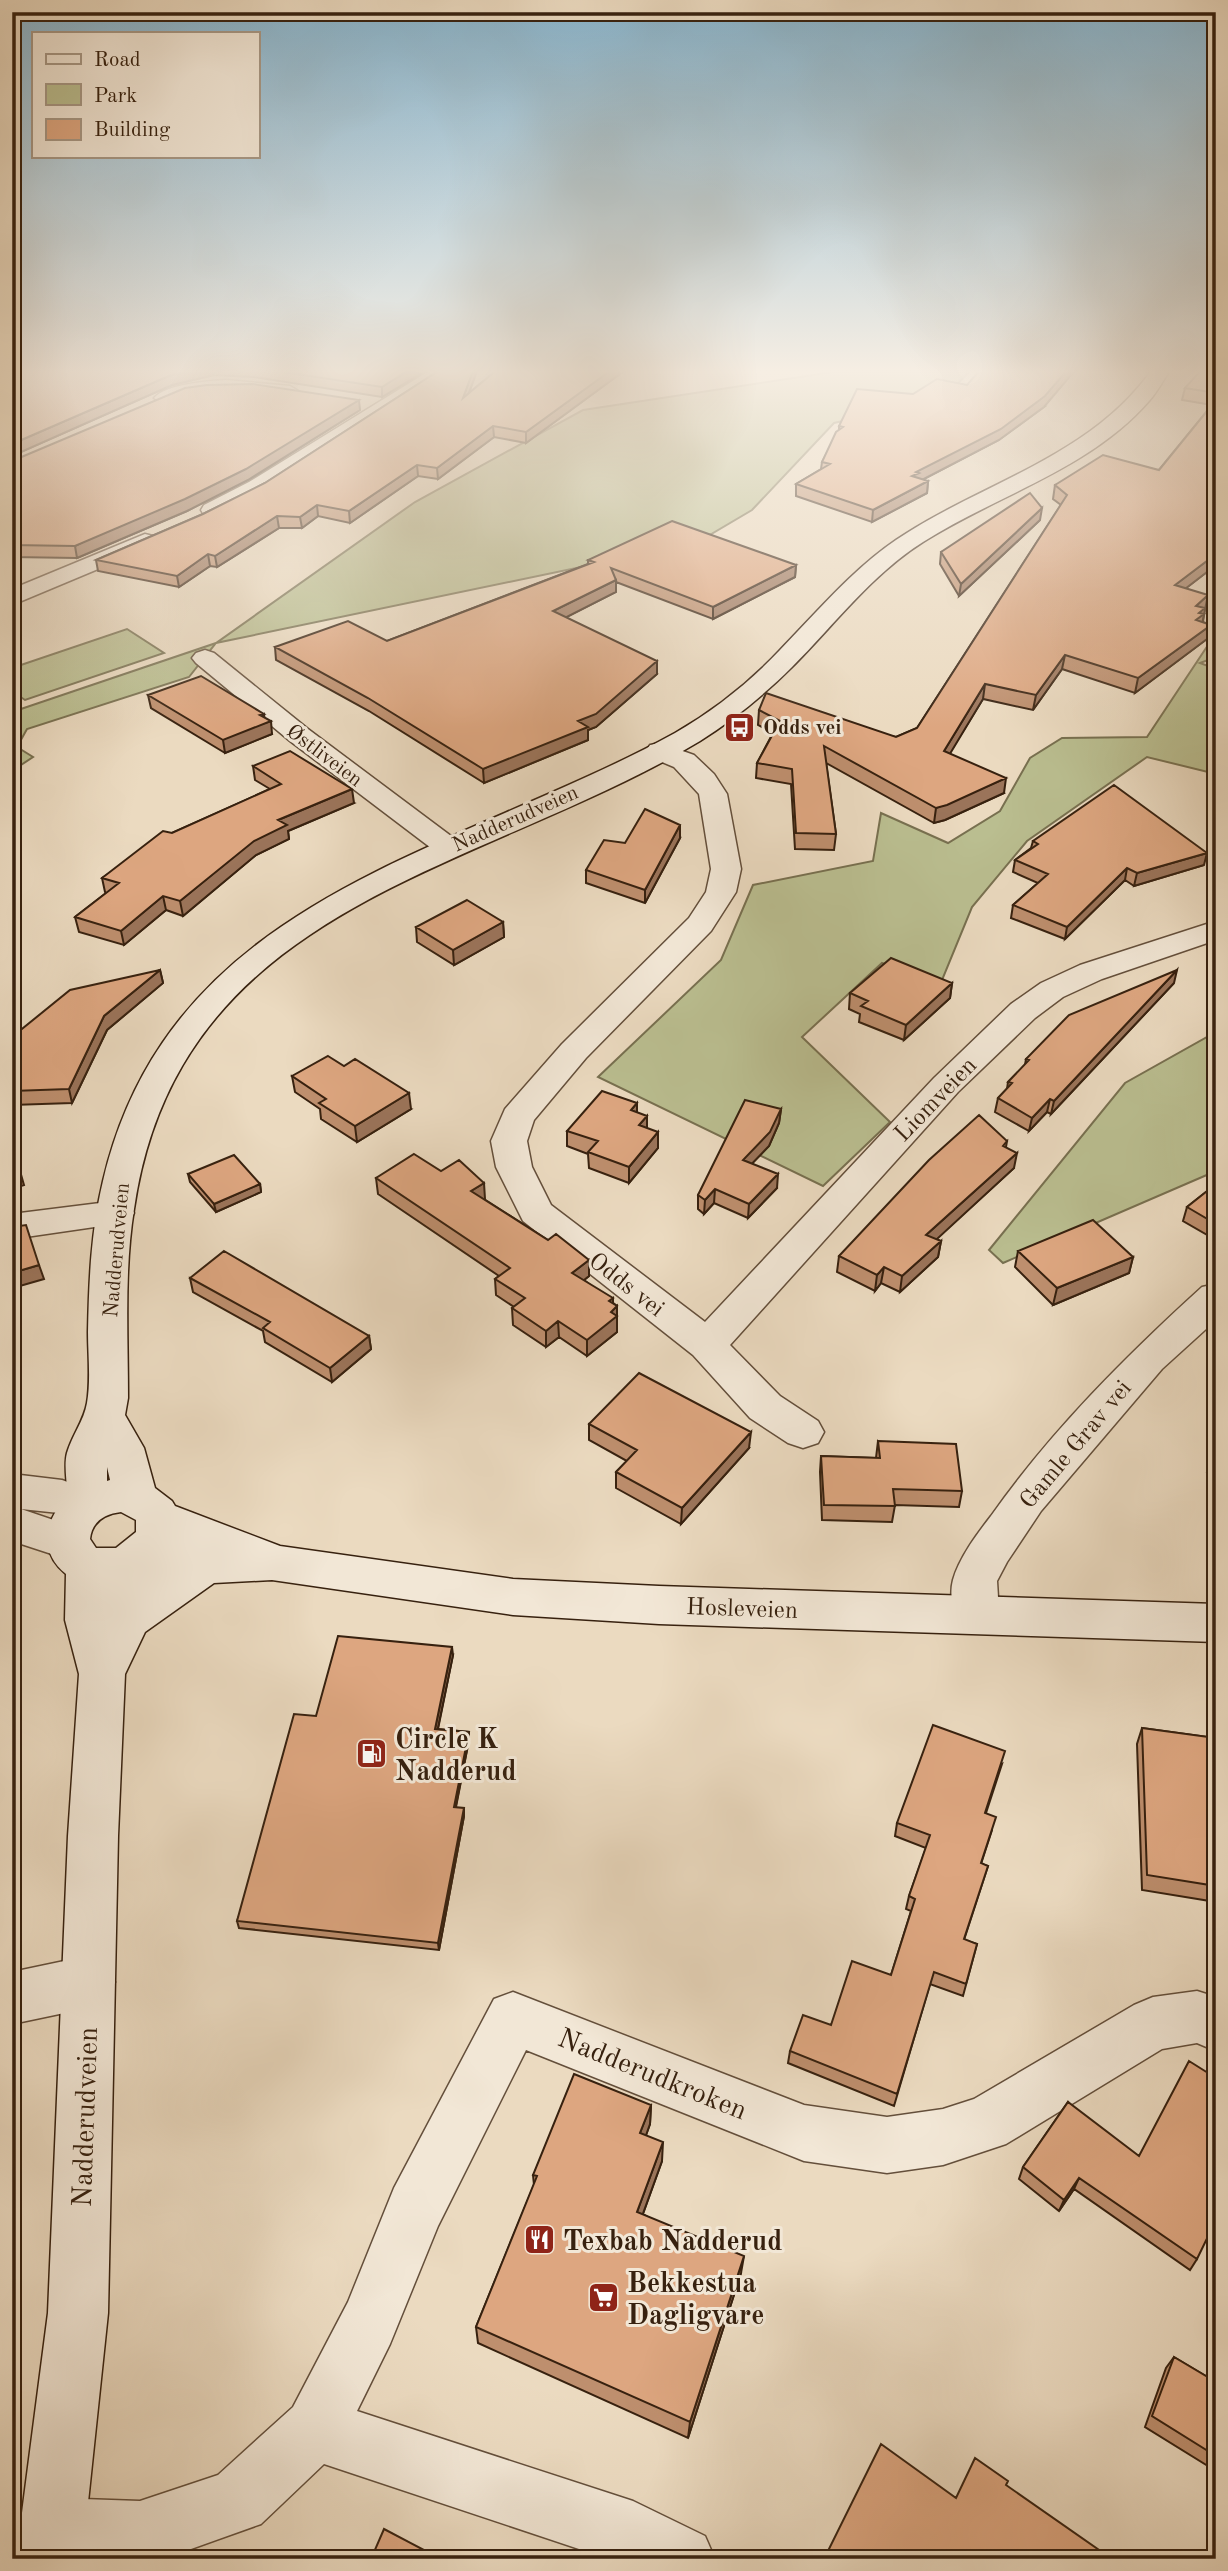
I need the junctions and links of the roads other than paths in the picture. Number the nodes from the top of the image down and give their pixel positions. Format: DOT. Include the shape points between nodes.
graph roads {
  1 [pos="255,488"];
  2 [pos="1003,488"];
  3 [pos="196,518"];
  4 [pos="162,533"];
  5 [pos="12,598"];
  6 [pos="205,658"];
  7 [pos="660,751"];
  8 [pos="449,848"];
  9 [pos="1216,930"];
  10 [pos="116,1213"];
  11 [pos="12,1227"];
  12 [pos="1216,1297"];
  13 [pos="707,1345"];
  14 [pos="106,1418"];
  15 [pos="803,1432"];
  16 [pos="12,1491"];
  17 [pos="148,1507"];
  18 [pos="12,1523"];
  19 [pos="83,1529"];
  20 [pos="138,1558"];
  21 [pos="272,1562"];
  22 [pos="207,1564"];
  23 [pos="976,1615"];
  24 [pos="128,1619"];
  25 [pos="1216,1623"];
  26 [pos="102,1674"];
  27 [pos="88,1982"];
  28 [pos="12,1998"];
  29 [pos="1216,2024"];
  30 [pos="316,2430"];
  31 [pos="52,2545"];
  32 [pos="681,2559"];
  1 -- 3 [label="street"];
  2 -- 7 [label="street, Nadderudveien" via="892,553 754,688"];
  4 -- 5 [label="street"];
  6 -- 8 [label="street, Østliveien"];
  7 -- 8 [label="street, Nadderudveien"];
  7 -- 13 [label="street, Odds vei" via="684,761 713,794 726,869 721,892 700,924 517,1117 509,1141 514,1167 536,1212"];
  8 -- 10 [label="street, Nadderudveien" via="307,921 261,955 197,1017 162,1067 141,1110"];
  9 -- 13 [label="street, Liomveien" via="1091,972 1052,990 1023,1011 936,1095"];
  10 -- 11 [label="street"];
  10 -- 14 [label="street, Nadderudveien"];
  12 -- 23 [label="street, Gamle Grav vei" via="1148,1359 1027,1499 989,1552 975,1581"];
  13 -- 15 [label="street, Odds vei" via="765,1407"];
  14 -- 17 [label="street"];
  14 -- 19 [label="street, Nadderudveien" via="89,1450"];
  16 -- 19 [label="street" via="62,1497"];
  17 -- 19 [label="street" via="121,1495 104,1497"];
  17 -- 20 [label="street" via="156,1538"];
  17 -- 21 [label="street, Hosleveien"];
  18 -- 19 [label="street"];
  19 -- 20 [label="street" via="112,1566"];
  19 -- 26 [label="street, Nadderudveien" via="88,1620"];
  20 -- 22 [label="street, Hosleveien"];
  20 -- 24 [label="street, Nadderudveien"];
  21 -- 22 [label="street, Hosleveien"];
  21 -- 23 [label="street, Hosleveien" via="513,1597"];
  22 -- 24 [label="street"];
  23 -- 25 [label="street, Hosleveien"];
  24 -- 26 [label="street, Nadderudveien"];
  26 -- 27 [label="street, Nadderudveien"];
  27 -- 28 [label="street"];
  27 -- 31 [label="street, Nadderudveien" via="78,2313"];
  29 -- 30 [label="street, Nadderudkroken" via="1198,2017 1153,2024 986,2124 943,2137 887,2145 804,2133 513,2018 415,2209 369,2323"];
  30 -- 31 [label="street, Nadderudkroken" via="238,2501 140,2534"];
  30 -- 32 [label="street" via="633,2534"];
}
